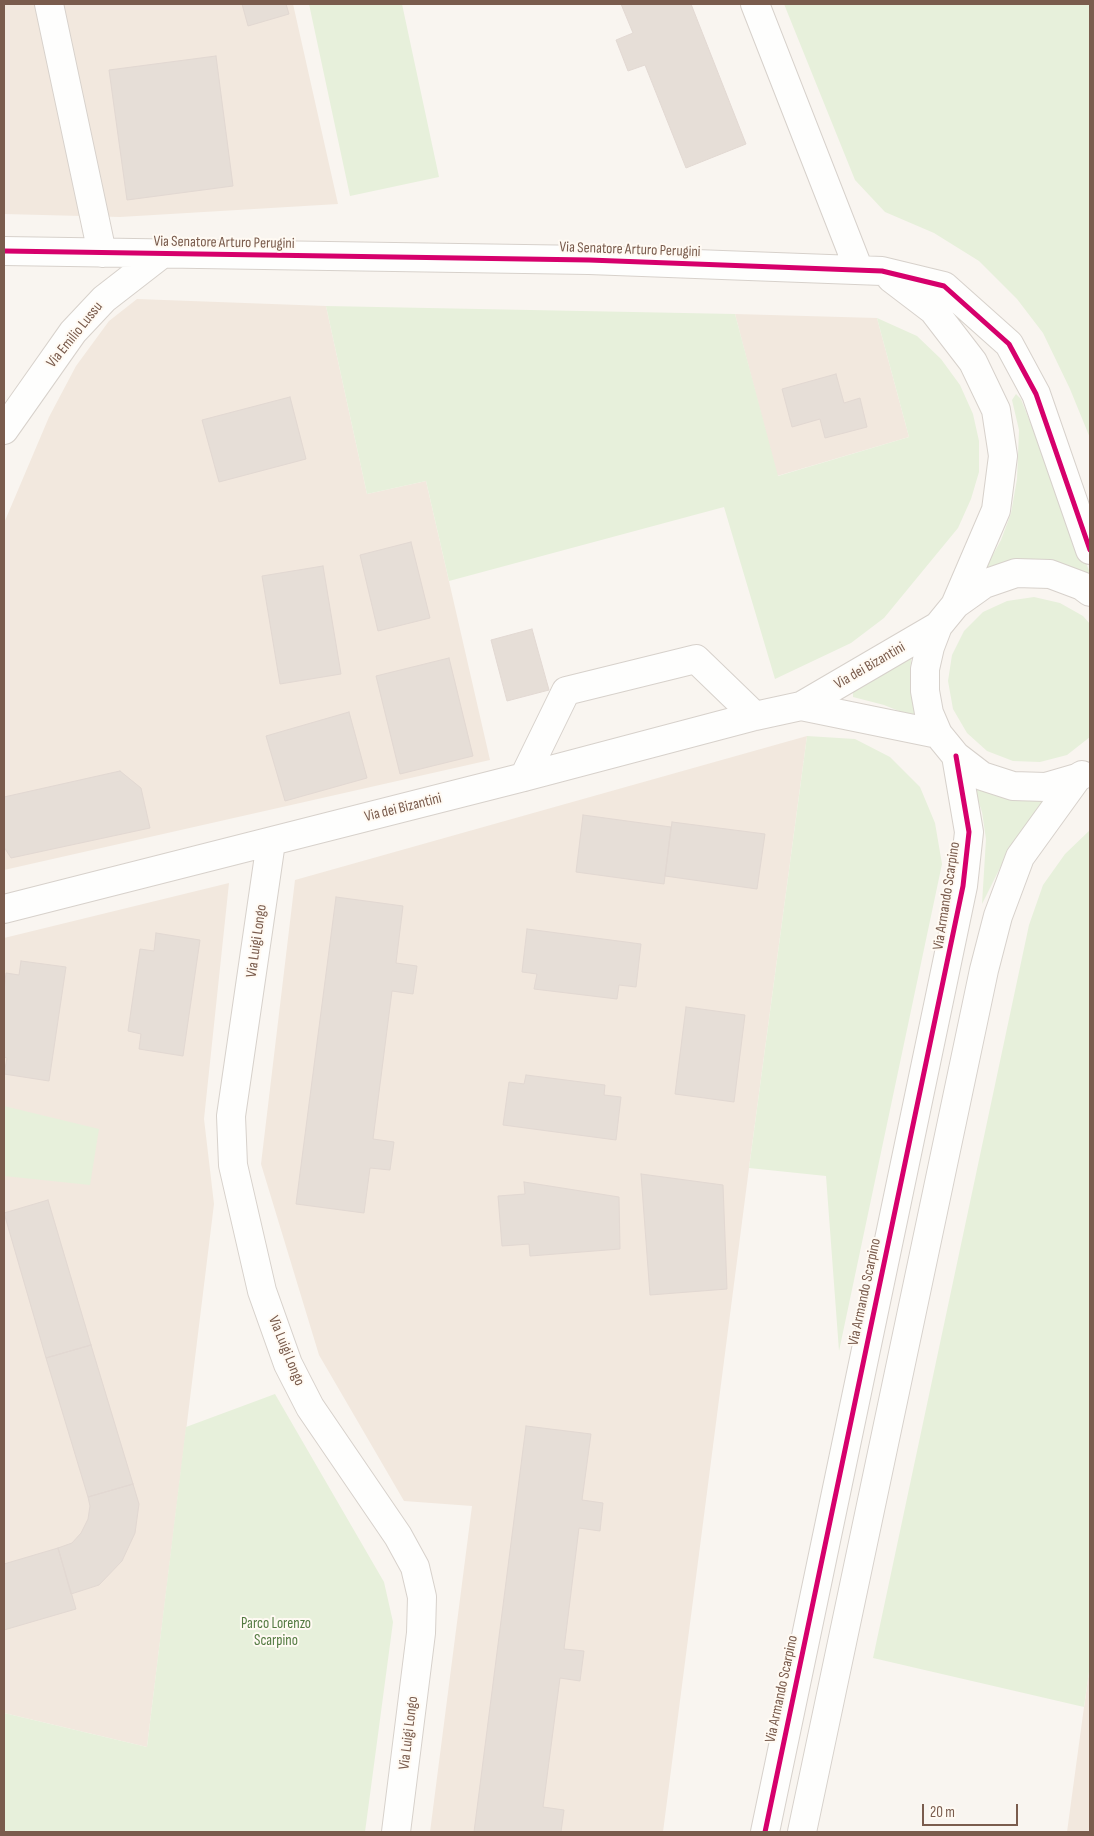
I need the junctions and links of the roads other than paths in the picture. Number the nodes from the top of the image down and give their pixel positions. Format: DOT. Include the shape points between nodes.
graph roads {
  1 [pos="49,4"];
  2 [pos="755,4"];
  3 [pos="4,251"];
  4 [pos="102,254"];
  5 [pos="162,254"];
  6 [pos="871,271"];
  7 [pos="4,430"];
  8 [pos="1090,550"];
  9 [pos="1090,592"];
  10 [pos="956,604"];
  11 [pos="938,626"];
  12 [pos="801,706"];
  13 [pos="755,716"];
  14 [pos="938,734"];
  15 [pos="956,756"];
  16 [pos="1084,774"];
  17 [pos="524,777"];
  18 [pos="271,842"];
  19 [pos="4,908"];
  20 [pos="396,1832"];
  21 [pos="765,1832"];
  22 [pos="802,1832"];
  1 -- 4 [label="street"];
  2 -- 6 [label="street"];
  3 -- 4 [label="street, Via Senatore Arturo Perugini"];
  4 -- 5 [label="street, Via Senatore Arturo Perugini"];
  5 -- 6 [label="street, Via Senatore Arturo Perugini" via="589,260"];
  5 -- 7 [label="street, Via Emilio Lussu" via="104,299 73,332"];
  6 -- 8 [label="street, Via Senatore Arturo Perugini" via="944,286 1009,344 1036,394"];
  6 -- 10 [label="street" via="933,310 974,362 996,410 1003,456 996,510"];
  9 -- 10 [label="street" via="1050,574 1016,573 984,584"];
  10 -- 11 [label="street"];
  11 -- 12 [label="street, Via dei Bizantini"];
  11 -- 14 [label="street" via="926,661 925,691 929,713"];
  12 -- 13 [label="street, Via dei Bizantini"];
  12 -- 14 [label="street, Via dei Bizantini"];
  13 -- 17 [label="street, Via dei Bizantini"];
  13 -- 17 [label="street" via="696,660 566,691"];
  14 -- 15 [label="street"];
  15 -- 16 [label="street" via="982,776 1013,786 1046,787"];
  15 -- 21 [label="street, Via Armando Scarpino" via="970,832 963,886"];
  16 -- 22 [label="street" via="1020,857 998,916"];
  17 -- 18 [label="street, Via dei Bizantini"];
  18 -- 19 [label="street, Via dei Bizantini"];
  18 -- 20 [label="street, Via Luigi Longo" via="231,1116 233,1165 262,1291 288,1364 310,1407 398,1536 415,1567 422,1597 421,1633"];
}
